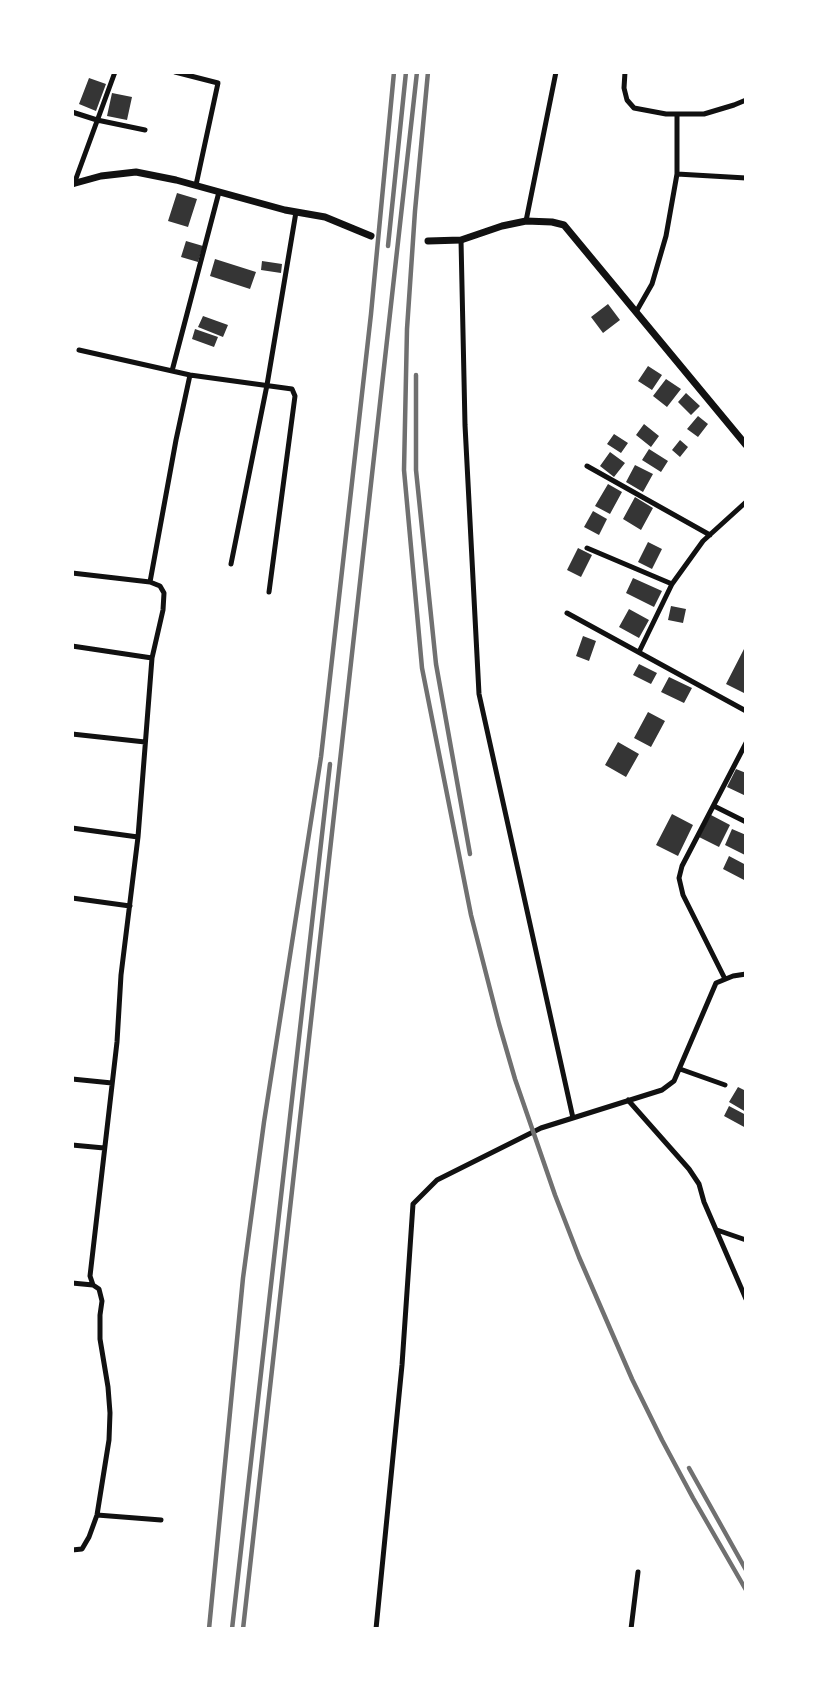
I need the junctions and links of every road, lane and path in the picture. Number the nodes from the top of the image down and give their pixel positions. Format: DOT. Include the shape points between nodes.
graph roads {
  1 [pos="115,72"];
  2 [pos="175,72"];
  3 [pos="555,72"];
  4 [pos="625,72"];
  5 [pos="746,100"];
  6 [pos="72,112"];
  7 [pos="677,114"];
  8 [pos="97,120"];
  9 [pos="145,130"];
  10 [pos="677,174"];
  11 [pos="746,178"];
  12 [pos="73,184"];
  13 [pos="196,185"];
  14 [pos="219,191"];
  15 [pos="296,212"];
  16 [pos="526,221"];
  17 [pos="371,236"];
  18 [pos="461,240"];
  19 [pos="428,241"];
  20 [pos="636,312"];
  21 [pos="79,350"];
  22 [pos="172,371"];
  23 [pos="190,374"];
  24 [pos="267,385"];
  25 [pos="746,445"];
  26 [pos="587,466"];
  27 [pos="746,502"];
  28 [pos="710,535"];
  29 [pos="587,548"];
  30 [pos="231,564"];
  31 [pos="72,573"];
  32 [pos="150,582"];
  33 [pos="672,583"];
  34 [pos="269,592"];
  35 [pos="567,613"];
  36 [pos="72,646"];
  37 [pos="639,652"];
  38 [pos="152,658"];
  39 [pos="746,711"];
  40 [pos="72,734"];
  41 [pos="145,741"];
  42 [pos="746,743"];
  43 [pos="714,806"];
  44 [pos="746,822"];
  45 [pos="72,828"];
  46 [pos="138,837"];
  47 [pos="72,898"];
  48 [pos="130,906"];
  49 [pos="746,974"];
  50 [pos="725,979"];
  51 [pos="680,1069"];
  52 [pos="72,1080"];
  53 [pos="112,1083"];
  54 [pos="725,1085"];
  55 [pos="628,1100"];
  56 [pos="573,1118"];
  57 [pos="72,1145"];
  58 [pos="104,1148"];
  59 [pos="716,1230"];
  60 [pos="746,1240"];
  61 [pos="72,1283"];
  62 [pos="93,1285"];
  63 [pos="746,1299"];
  64 [pos="97,1515"];
  65 [pos="161,1520"];
  66 [pos="72,1550"];
  67 [pos="638,1572"];
  68 [pos="376,1629"];
  69 [pos="631,1629"];
  1 -- 8 [label="street"];
  2 -- 13 [label="street" via="218,83"];
  3 -- 16 [label="street"];
  4 -- 7 [label="street" via="624,89 634,108"];
  5 -- 7 [label="street" via="704,114"];
  6 -- 8 [label="street"];
  7 -- 10 [label="street"];
  8 -- 9 [label="street"];
  8 -- 12 [label="street"];
  10 -- 11 [label="street"];
  10 -- 20 [label="street" via="652,284"];
  12 -- 13 [label="street" via="136,173"];
  13 -- 14 [label="street"];
  14 -- 15 [label="street"];
  14 -- 22 [label="street"];
  15 -- 17 [label="street"];
  15 -- 24 [label="street"];
  16 -- 18 [label="street"];
  16 -- 20 [label="street" via="564,225"];
  18 -- 19 [label="street"];
  18 -- 56 [label="street" via="479,694"];
  20 -- 25 [label="street"];
  21 -- 22 [label="street"];
  22 -- 23 [label="street"];
  23 -- 24 [label="street"];
  23 -- 32 [label="street"];
  24 -- 30 [label="street"];
  24 -- 34 [label="street" via="292,389 295,396"];
  26 -- 28 [label="street"];
  27 -- 28 [label="street"];
  28 -- 33 [label="street"];
  29 -- 33 [label="street"];
  31 -- 32 [label="street"];
  32 -- 38 [label="street" via="163,593"];
  33 -- 37 [label="street"];
  35 -- 37 [label="street"];
  36 -- 38 [label="street"];
  37 -- 39 [label="street"];
  38 -- 41 [label="street"];
  40 -- 41 [label="street"];
  41 -- 46 [label="street"];
  42 -- 43 [label="street"];
  43 -- 44 [label="street"];
  43 -- 50 [label="street" via="679,878"];
  45 -- 46 [label="street"];
  46 -- 48 [label="street"];
  47 -- 48 [label="street"];
  48 -- 53 [label="street"];
  49 -- 50 [label="street"];
  50 -- 51 [label="street" via="716,983"];
  51 -- 54 [label="street"];
  51 -- 55 [label="street" via="662,1090"];
  52 -- 53 [label="street"];
  53 -- 58 [label="street"];
  55 -- 56 [label="street"];
  55 -- 59 [label="street" via="690,1169"];
  56 -- 68 [label="street" via="541,1128 437,1180 413,1204"];
  57 -- 58 [label="street"];
  58 -- 62 [label="street" via="91,1261"];
  59 -- 60 [label="street"];
  59 -- 63 [label="street"];
  61 -- 62 [label="street"];
  62 -- 64 [label="street" via="102,1301 100,1339 110,1413"];
  64 -- 65 [label="street"];
  64 -- 66 [label="street" via="82,1549"];
  67 -- 69 [label="street"];
}
